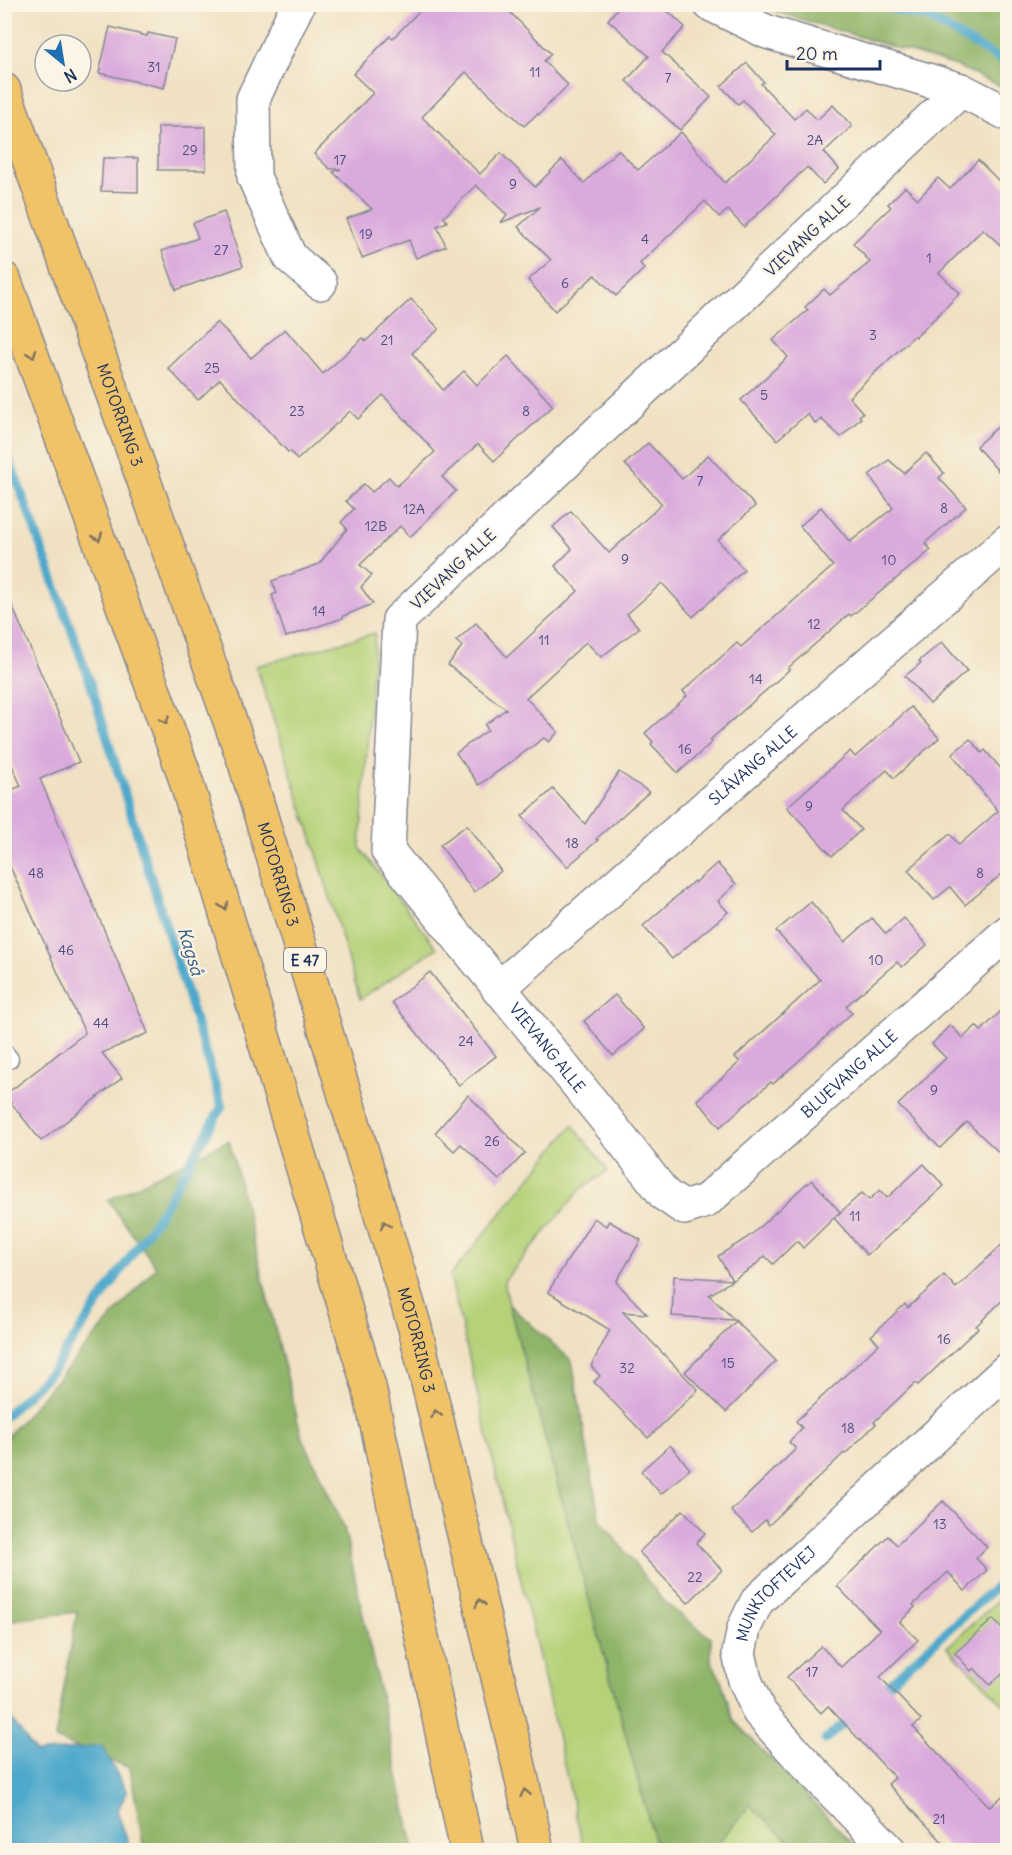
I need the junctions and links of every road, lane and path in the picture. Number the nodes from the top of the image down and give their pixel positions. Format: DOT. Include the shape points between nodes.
graph roads {
  1 [pos="298,4"];
  2 [pos="710,4"];
  3 [pos="4,90"];
  4 [pos="962,90"];
  5 [pos="1008,114"];
  6 [pos="4,279"];
  7 [pos="320,283"];
  8 [pos="1008,541"];
  9 [pos="1008,932"];
  10 [pos="498,989"];
  11 [pos="684,1208"];
  12 [pos="1008,1369"];
  13 [pos="467,1851"];
  14 [pos="537,1851"];
  15 [pos="889,1851"];
  1 -- 7 [label="street" via="253,99 254,177 290,257"];
  2 -- 4 [label="street" via="767,32"];
  14 -- 3 [label="highway, MOTORRING 3 / E 47, one-way" via="416,1328 245,763"];
  4 -- 5 [label="street"];
  4 -- 10 [label="street, VIEVANG ALLE" via="399,620 388,851"];
  6 -- 13 [label="highway, one-way" via="183,771 365,1376"];
  8 -- 10 [label="street, SLÅVANG ALLE"];
  9 -- 11 [label="street, BLUEVANG ALLE" via="706,1201"];
  10 -- 11 [label="street, VIEVANG ALLE" via="665,1195"];
  12 -- 15 [label="street, MUNKTOFTEVEJ" via="757,1601 744,1628 739,1653 759,1712"];
}
